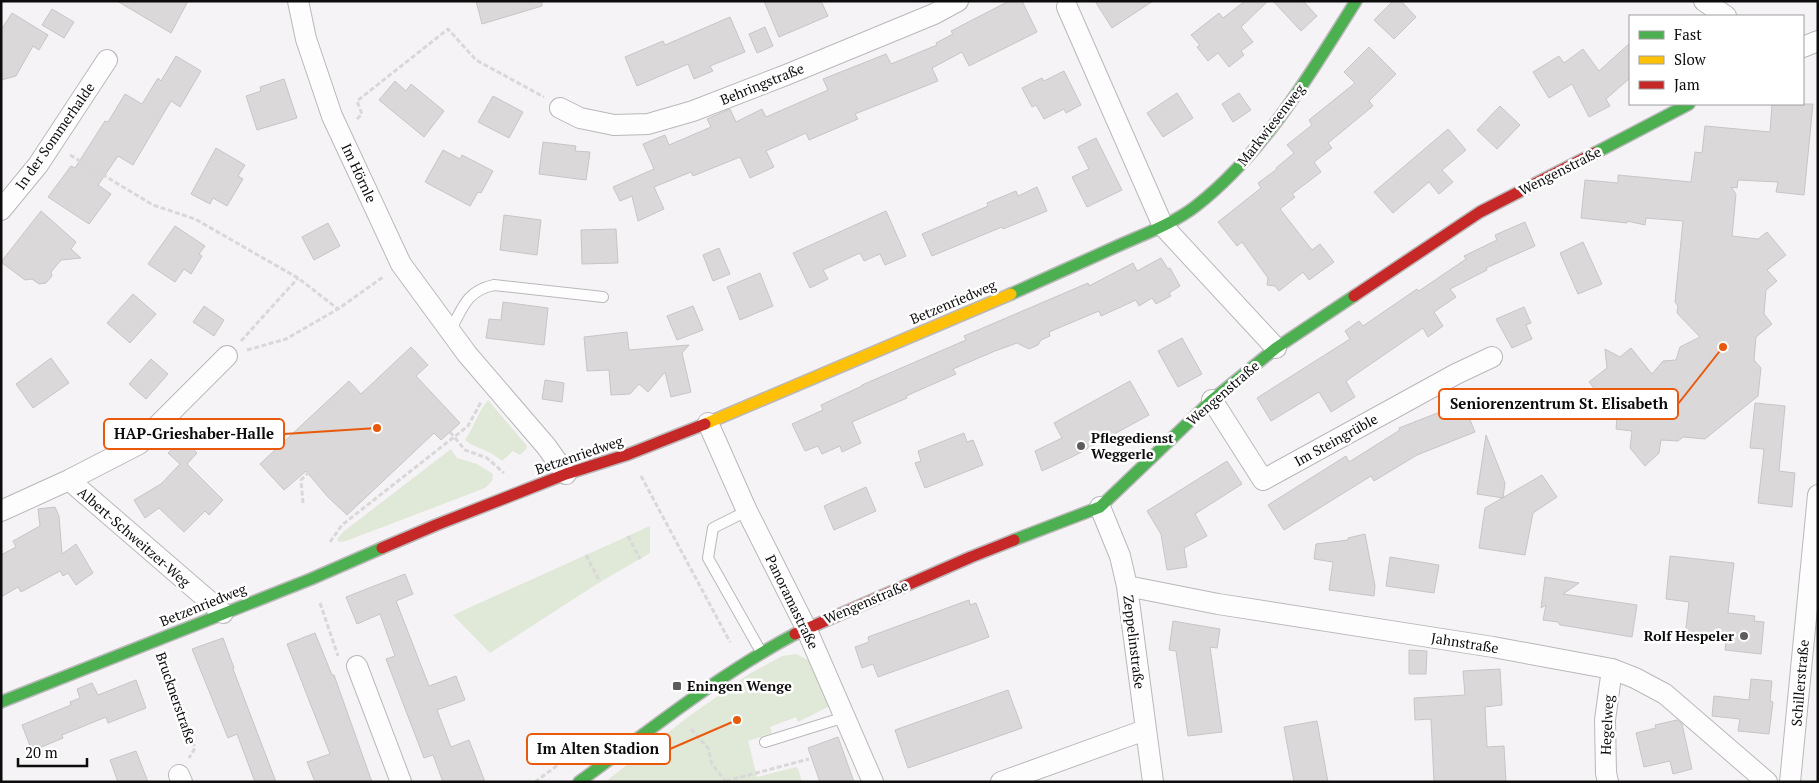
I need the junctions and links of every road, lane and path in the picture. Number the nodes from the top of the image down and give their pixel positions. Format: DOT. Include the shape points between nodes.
graph roads {
  1 [pos="298,1"];
  2 [pos="958,1"];
  3 [pos="1356,1"];
  4 [pos="1704,1"];
  5 [pos="1067,7"];
  6 [pos="1725,15"];
  7 [pos="1818,41"];
  8 [pos="1804,47"];
  9 [pos="107,60"];
  10 [pos="1687,105"];
  11 [pos="560,108"];
  12 [pos="341,136"];
  13 [pos="52,144"];
  14 [pos="1,210"];
  15 [pos="1163,226"];
  16 [pos="401,264"];
  17 [pos="298,278"];
  18 [pos="603,297"];
  19 [pos="338,309"];
  20 [pos="450,331"];
  21 [pos="1276,348"];
  22 [pos="227,356"];
  23 [pos="1492,357"];
  24 [pos="493,385"];
  25 [pos="1212,400"];
  26 [pos="708,423"];
  27 [pos="450,432"];
  28 [pos="454,438"];
  29 [pos="628,454"];
  30 [pos="494,466"];
  31 [pos="310,471"];
  32 [pos="566,474"];
  33 [pos="69,480"];
  34 [pos="1818,495"];
  35 [pos="303,503"];
  36 [pos="1100,507"];
  37 [pos="1,511"];
  38 [pos="747,511"];
  39 [pos="628,536"];
  40 [pos="322,545"];
  41 [pos="586,555"];
  42 [pos="640,559"];
  43 [pos="311,579"];
  44 [pos="600,582"];
  45 [pos="1127,586"];
  46 [pos="223,613"];
  47 [pos="806,628"];
  48 [pos="156,640"];
  49 [pos="761,652"];
  50 [pos="742,665"];
  51 [pos="357,666"];
  52 [pos="1612,669"];
  53 [pos="1,702"];
  54 [pos="845,716"];
  55 [pos="690,724"];
  56 [pos="1145,730"];
  57 [pos="765,742"];
  58 [pos="809,759"];
  59 [pos="181,779"];
  60 [pos="725,781"];
  61 [pos="401,782"];
  62 [pos="579,782"];
  63 [pos="873,782"];
  64 [pos="1001,782"];
  65 [pos="1153,782"];
  66 [pos="1608,782"];
  67 [pos="1767,782"];
  68 [pos="1790,782"];
  1 -- 12 [label="street, Im Hörnle" via="306,39"];
  2 -- 11 [label="street, Behringstraße" via="786,75 693,111 648,124 614,125 580,118"];
  3 -- 15 [label="street, Markwiesenweg" via="1301,88 1235,171 1195,207"];
  4 -- 6 [label="street"];
  5 -- 15 [label="street"];
  7 -- 8 [label="street"];
  9 -- 13 [label="street, In der Sommerhalde"];
  10 -- 21 [label="street, Wengenstraße" via="1480,212"];
  11 -- 12 [label="path" via="476,60 448,29 358,101 362,114"];
  12 -- 16 [label="street, Im Hörnle"];
  13 -- 14 [label="street, In der Sommerhalde"];
  13 -- 17 [label="path" via="153,205 195,219"];
  15 -- 21 [label="street"];
  15 -- 26 [label="street, Betzenriedweg"];
  16 -- 19 [label="path"];
  16 -- 20 [label="street, Im Hörnle"];
  17 -- 19 [label="path"];
  17 -- 22 [label="path"];
  18 -- 20 [label="lane" via="494,285 470,295"];
  19 -- 22 [label="path" via="286,339"];
  20 -- 24 [label="street, Im Hörnle"];
  21 -- 25 [label="street, Wengenstraße"];
  22 -- 33 [label="street, Albert-Schweitzer-Weg" via="139,444"];
  23 -- 25 [label="street, Im Steingrüble" via="1263,480"];
  24 -- 28 [label="path" via="468,426"];
  24 -- 32 [label="street, Im Hörnle"];
  25 -- 36 [label="street, Wengenstraße"];
  26 -- 29 [label="street, Betzenriedweg"];
  26 -- 38 [label="street, Panoramastraße"];
  27 -- 28 [label="path"];
  28 -- 30 [label="path" via="465,450 487,458"];
  28 -- 40 [label="path" via="342,525 330,542"];
  29 -- 32 [label="street, Betzenriedweg"];
  29 -- 50 [label="path"];
  31 -- 35 [label="path" via="301,480"];
  32 -- 43 [label="street, Betzenriedweg"];
  33 -- 37 [label="street, Albert-Schweitzer-Weg"];
  33 -- 46 [label="street, Albert-Schweitzer-Weg"];
  34 -- 68 [label="street, Schillerstraße"];
  36 -- 45 [label="street, Zeppelinstraße" via="1120,556"];
  36 -- 47 [label="street, Wengenstraße" via="971,557"];
  38 -- 47 [label="street, Panoramastraße"];
  38 -- 49 [label="lane" via="713,528 708,558"];
  39 -- 42 [label="path"];
  41 -- 44 [label="path"];
  43 -- 46 [label="street, Betzenriedweg"];
  43 -- 51 [label="path" via="339,656"];
  45 -- 52 [label="street, Jahnstraße"];
  45 -- 56 [label="street, Zeppelinstraße"];
  46 -- 48 [label="street, Betzenriedweg"];
  47 -- 49 [label="street, Wengenstraße"];
  47 -- 54 [label="street, Panoramastraße"];
  48 -- 53 [label="street, Betzenriedweg"];
  48 -- 59 [label="path, Brucknerstraße" via="195,748"];
  49 -- 50 [label="street, Wengenstraße"];
  50 -- 62 [label="street, Wengenstraße"];
  51 -- 61 [label="street"];
  52 -- 66 [label="street, Hegelweg" via="1605,720"];
  52 -- 67 [label="street, Jahnstraße" via="1665,694"];
  54 -- 57 [label="lane"];
  54 -- 63 [label="street, Panoramastraße"];
  55 -- 60 [label="path" via="691,731 708,748 712,764"];
  56 -- 64 [label="street"];
  56 -- 65 [label="street, Zeppelinstraße"];
  58 -- 60 [label="path"];
}
